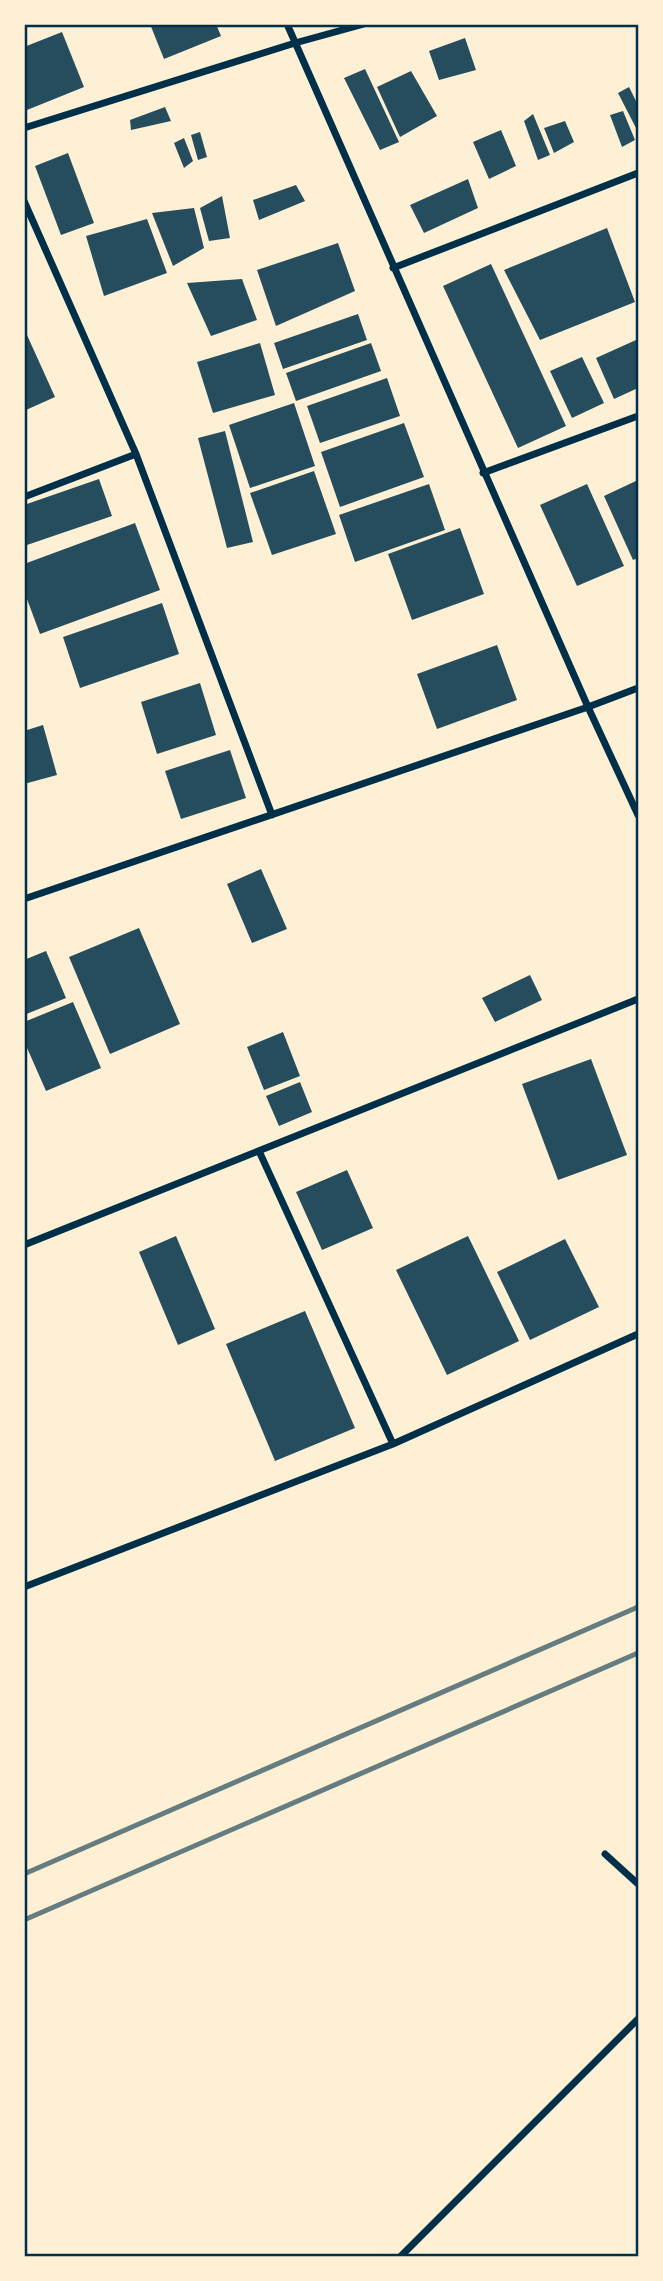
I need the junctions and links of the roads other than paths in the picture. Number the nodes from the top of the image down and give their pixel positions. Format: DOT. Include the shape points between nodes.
graph roads {
  1 [pos="287,24"];
  2 [pos="364,24"];
  3 [pos="295,43"];
  4 [pos="24,128"];
  5 [pos="639,173"];
  6 [pos="24,201"];
  7 [pos="393,268"];
  8 [pos="639,416"];
  9 [pos="136,454"];
  10 [pos="483,473"];
  11 [pos="24,497"];
  12 [pos="639,688"];
  13 [pos="588,707"];
  14 [pos="272,815"];
  15 [pos="639,815"];
  16 [pos="24,899"];
  17 [pos="639,999"];
  18 [pos="259,1151"];
  19 [pos="24,1245"];
  20 [pos="639,1334"];
  21 [pos="393,1444"];
  22 [pos="24,1587"];
  23 [pos="605,1854"];
  24 [pos="639,1884"];
  25 [pos="639,2019"];
  26 [pos="401,2256"];
  1 -- 3 [label="street"];
  2 -- 3 [label="street"];
  3 -- 4 [label="street"];
  3 -- 7 [label="street"];
  5 -- 7 [label="street"];
  6 -- 9 [label="street"];
  7 -- 10 [label="street"];
  8 -- 10 [label="street"];
  9 -- 11 [label="street"];
  9 -- 14 [label="street"];
  10 -- 13 [label="street"];
  12 -- 13 [label="street"];
  13 -- 14 [label="street"];
  13 -- 15 [label="street"];
  14 -- 16 [label="street"];
  17 -- 18 [label="street"];
  18 -- 19 [label="street"];
  18 -- 21 [label="street"];
  20 -- 21 [label="street"];
  21 -- 22 [label="street"];
  23 -- 24 [label="street"];
  25 -- 26 [label="street"];
}
